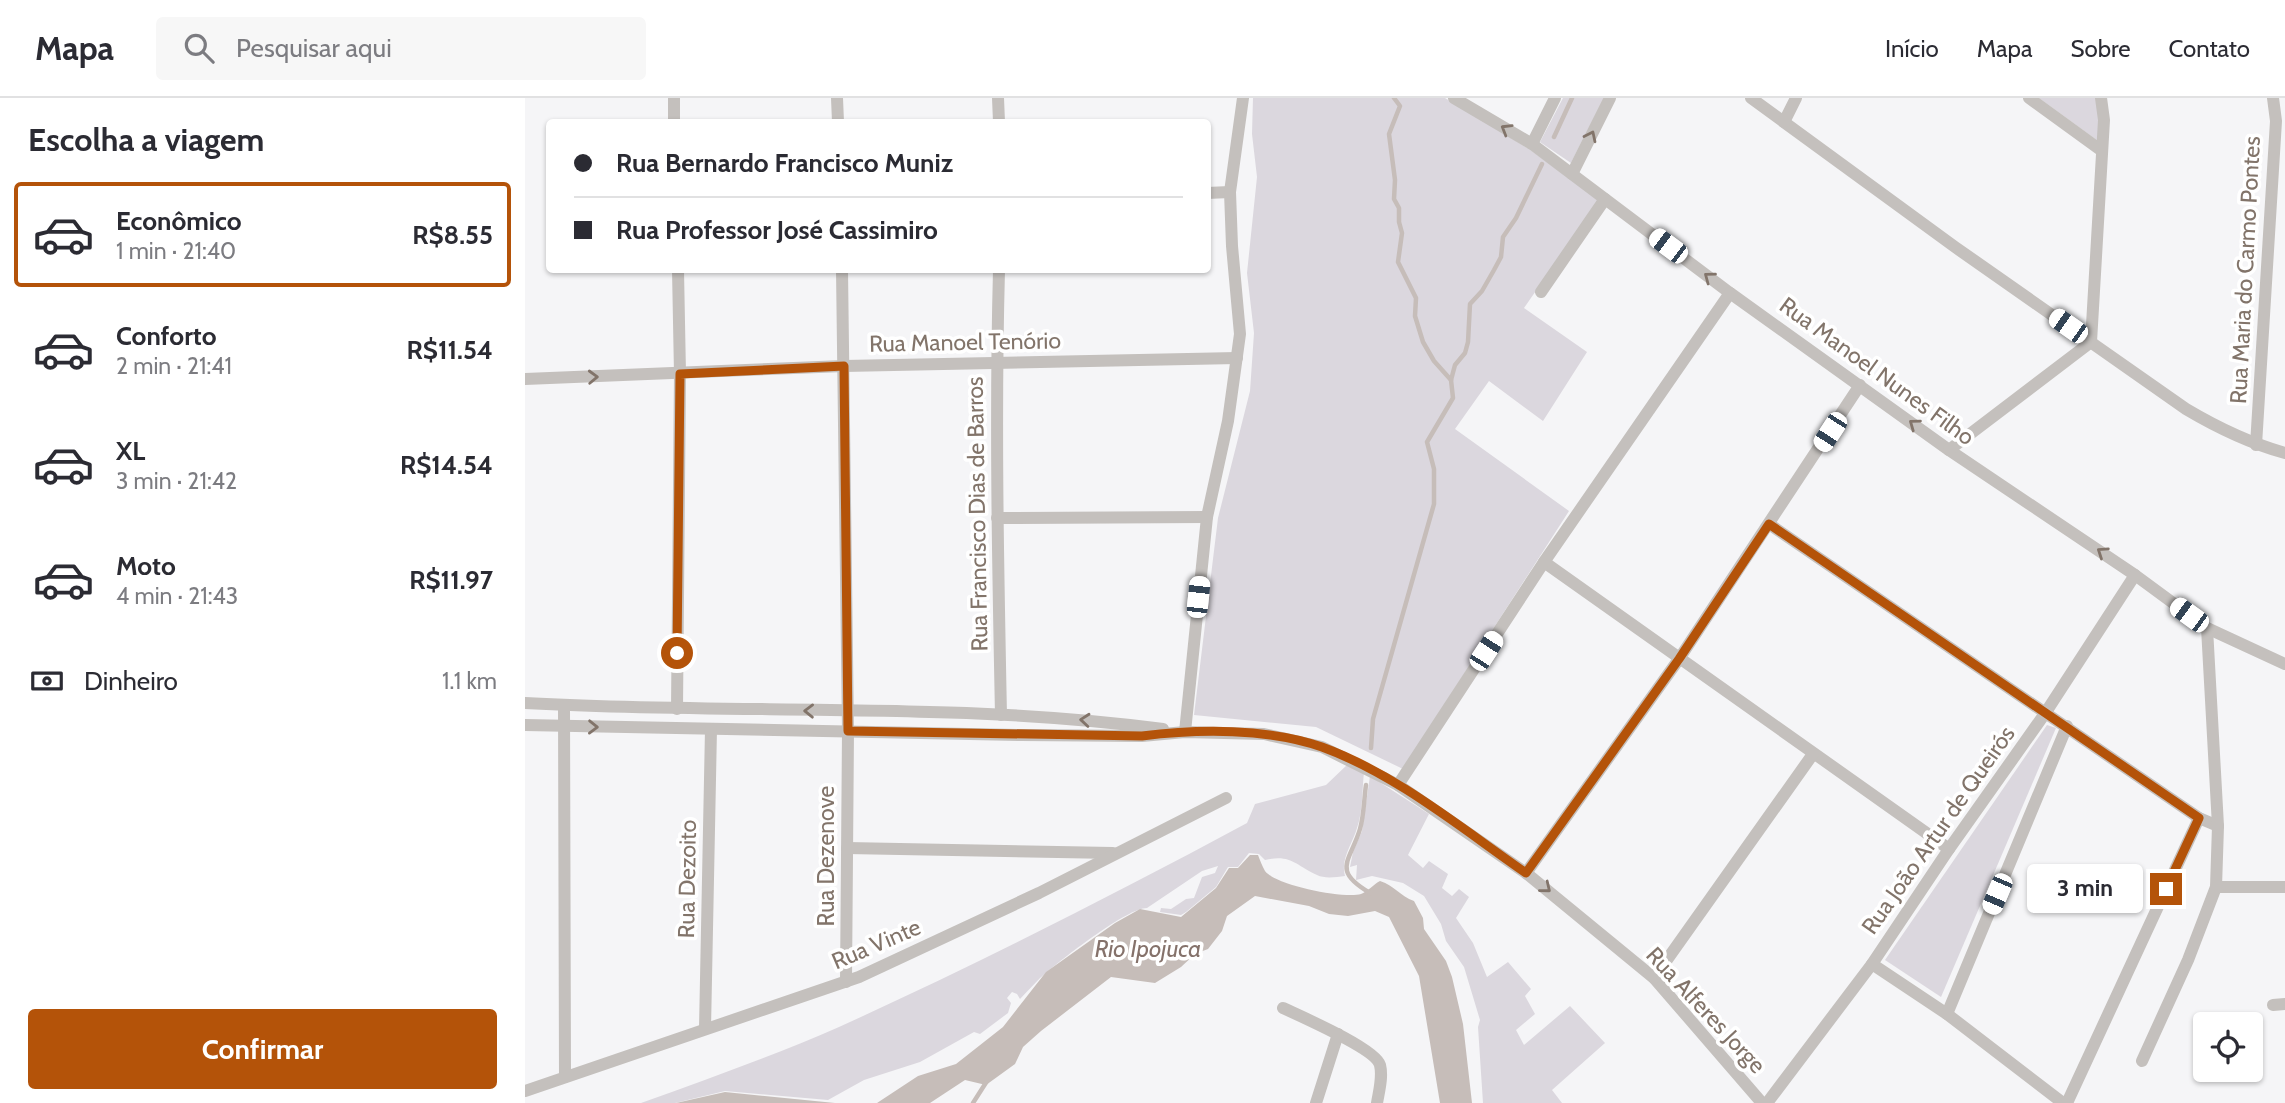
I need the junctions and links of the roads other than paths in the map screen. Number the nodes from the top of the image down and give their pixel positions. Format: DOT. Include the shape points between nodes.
graph roads {
  1 [pos="674,98"];
  2 [pos="837,98"];
  3 [pos="998,98"];
  4 [pos="1243,98"];
  5 [pos="1454,98"];
  6 [pos="1555,98"];
  7 [pos="1609,98"];
  8 [pos="1751,98"];
  9 [pos="1796,98"];
  10 [pos="2029,98"];
  11 [pos="2101,98"];
  12 [pos="2273,98"];
  13 [pos="674,119"];
  14 [pos="838,119"];
  15 [pos="999,119"];
  16 [pos="2280,121"];
  17 [pos="1784,122"];
  18 [pos="1532,144"];
  19 [pos="2102,151"];
  20 [pos="1572,174"];
  21 [pos="1230,192"];
  22 [pos="1211,193"];
  23 [pos="1605,199"];
  24 [pos="678,273"];
  25 [pos="842,273"];
  26 [pos="999,273"];
  27 [pos="1541,292"];
  28 [pos="1730,293"];
  29 [pos="2091,342"];
  30 [pos="1237,358"];
  31 [pos="996,362"];
  32 [pos="844,366"];
  33 [pos="683,374"];
  34 [pos="525,379"];
  35 [pos="1860,385"];
  36 [pos="2256,445"];
  37 [pos="1949,450"];
  38 [pos="2285,453"];
  39 [pos="1207,517"];
  40 [pos="997,518"];
  41 [pos="1769,524"];
  42 [pos="1544,562"];
  43 [pos="2135,575"];
  44 [pos="2207,628"];
  45 [pos="1679,659"];
  46 [pos="2285,664"];
  47 [pos="525,703"];
  48 [pos="564,706"];
  49 [pos="677,709"];
  50 [pos="847,711"];
  51 [pos="2046,712"];
  52 [pos="1001,715"];
  53 [pos="525,725"];
  54 [pos="564,726"];
  55 [pos="2067,726"];
  56 [pos="711,729"];
  57 [pos="848,731"];
  58 [pos="1181,732"];
  59 [pos="1813,754"];
  60 [pos="1398,785"];
  61 [pos="1226,798"];
  62 [pos="2199,818"];
  63 [pos="2218,826"];
  64 [pos="847,848"];
  65 [pos="1948,849"];
  66 [pos="1117,853"];
  67 [pos="1526,873"];
  68 [pos="2216,887"];
  69 [pos="2285,887"];
  70 [pos="1872,964"];
  71 [pos="1654,978"];
  72 [pos="846,982"];
  73 [pos="1283,1008"];
  74 [pos="1947,1014"];
  75 [pos="705,1029"];
  76 [pos="1338,1034"];
  77 [pos="2142,1061"];
  78 [pos="565,1077"];
  79 [pos="525,1091"];
  80 [pos="1316,1103"];
  81 [pos="1377,1103"];
  82 [pos="1764,1103"];
  83 [pos="2065,1103"];
  1 -- 13 [label="street"];
  2 -- 14 [label="street"];
  3 -- 15 [label="street"];
  4 -- 21 [label="street"];
  18 -- 5 [label="street, Rua Manoel Nunes Filho, one-way"];
  6 -- 18 [label="street"];
  20 -- 7 [label="street, one-way"];
  8 -- 17 [label="street"];
  9 -- 17 [label="street"];
  10 -- 19 [label="street"];
  11 -- 19 [label="street"];
  12 -- 16 [label="street, Rua Maria do Carmo Pontes"];
  16 -- 36 [label="street, Rua Maria do Carmo Pontes"];
  17 -- 29 [label="street"];
  18 -- 20 [label="street, Rua Manoel Nunes Filho"];
  19 -- 29 [label="street"];
  20 -- 23 [label="street, Rua Manoel Nunes Filho"];
  21 -- 22 [label="street"];
  21 -- 30 [label="street" via="1240,311"];
  23 -- 27 [label="street"];
  28 -- 23 [label="street, Rua Manoel Nunes Filho, one-way"];
  24 -- 33 [label="street"];
  25 -- 32 [label="street, Rua Dezenove"];
  26 -- 31 [label="street, Rua Francisco Dias de Barros"];
  28 -- 35 [label="street, Rua Manoel Nunes Filho"];
  28 -- 42 [label="street"];
  29 -- 36 [label="street" via="2186,408"];
  29 -- 37 [label="street"];
  30 -- 31 [label="street, Rua Manoel Tenório"];
  30 -- 39 [label="street" via="1229,421"];
  31 -- 32 [label="street, Rua Manoel Tenório"];
  31 -- 40 [label="street, Rua Francisco Dias de Barros"];
  32 -- 33 [label="street, Rua Manoel Tenório"];
  32 -- 50 [label="street, Rua Dezenove"];
  34 -- 33 [label="street, Rua Manoel Tenório, one-way"];
  33 -- 49 [label="street"];
  37 -- 35 [label="street, Rua Manoel Nunes Filho, one-way"];
  35 -- 41 [label="street"];
  36 -- 38 [label="street"];
  43 -- 37 [label="street, Rua Manoel Nunes Filho, one-way"];
  39 -- 40 [label="street"];
  39 -- 58 [label="street"];
  40 -- 52 [label="street, Rua Francisco Dias de Barros"];
  41 -- 45 [label="street"];
  41 -- 51 [label="street"];
  42 -- 45 [label="street"];
  42 -- 60 [label="street"];
  43 -- 44 [label="street, Rua Manoel Nunes Filho"];
  43 -- 51 [label="street, Rua João Artur de Queirós"];
  44 -- 46 [label="street, Rua Manoel Nunes Filho"];
  44 -- 63 [label="street"];
  45 -- 59 [label="street"];
  45 -- 67 [label="street"];
  47 -- 48 [label="street"];
  48 -- 49 [label="street"];
  48 -- 54 [label="street"];
  50 -- 49 [label="street, one-way"];
  50 -- 52 [label="street"];
  50 -- 57 [label="street, Rua Dezenove"];
  51 -- 55 [label="street"];
  51 -- 65 [label="street, Rua João Artur de Queirós"];
  58 -- 52 [label="street, one-way" via="1081,719"];
  53 -- 54 [label="street"];
  54 -- 56 [label="street, one-way"];
  54 -- 78 [label="street"];
  55 -- 62 [label="street"];
  55 -- 74 [label="street"];
  56 -- 57 [label="street"];
  56 -- 75 [label="street, Rua Dezoito"];
  57 -- 58 [label="street" via="1142,736"];
  57 -- 64 [label="street, Rua Dezenove"];
  58 -- 60 [label="street, Rua Alferes Jorge" via="1289,738 1322,747"];
  59 -- 65 [label="street"];
  59 -- 71 [label="street"];
  60 -- 67 [label="street, Rua Alferes Jorge"];
  61 -- 66 [label="street, Rua Vinte"];
  62 -- 63 [label="street"];
  62 -- 83 [label="street"];
  63 -- 68 [label="street"];
  64 -- 66 [label="street"];
  64 -- 72 [label="street, Rua Dezenove"];
  65 -- 70 [label="street, Rua João Artur de Queirós"];
  66 -- 72 [label="street, Rua Vinte"];
  67 -- 71 [label="street, Rua Alferes Jorge, one-way"];
  68 -- 69 [label="street"];
  68 -- 77 [label="street"];
  70 -- 74 [label="street"];
  70 -- 82 [label="street, Rua João Artur de Queirós"];
  71 -- 82 [label="street, Rua Alferes Jorge"];
  72 -- 75 [label="street, Rua Vinte"];
  73 -- 76 [label="street"];
  74 -- 83 [label="street"];
  75 -- 78 [label="street, Rua Vinte"];
  76 -- 80 [label="street"];
  76 -- 81 [label="street" via="1380,1063"];
  78 -- 79 [label="street, Rua Vinte"];
}
